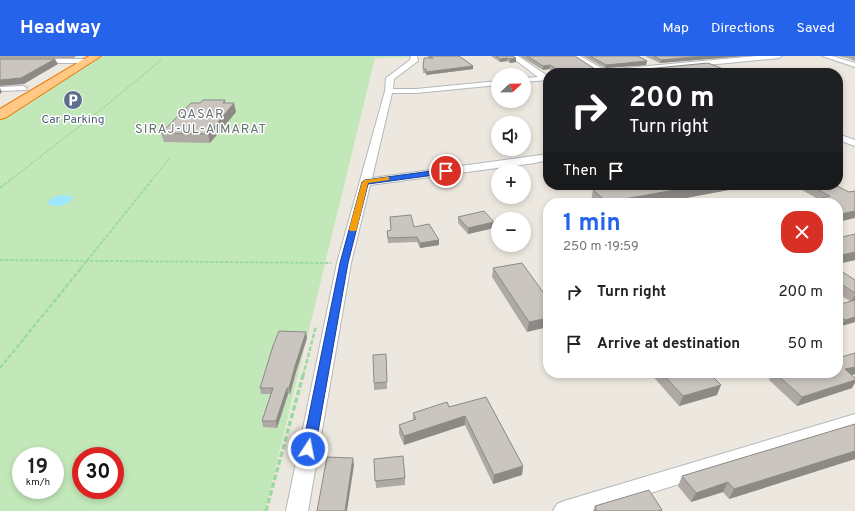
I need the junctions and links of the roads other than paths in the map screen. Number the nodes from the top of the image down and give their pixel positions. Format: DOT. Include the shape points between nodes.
graph roads {
  1 [pos="15,56"];
  2 [pos="414,56"];
  3 [pos="513,56"];
  4 [pos="575,56"];
  5 [pos="779,56"];
  6 [pos="825,56"];
  7 [pos="87,58"];
  8 [pos="2,62"];
  9 [pos="648,62"];
  10 [pos="855,65"];
  11 [pos="659,67"];
  12 [pos="595,68"];
  13 [pos="650,68"];
  14 [pos="543,75"];
  15 [pos="543,78"];
  16 [pos="531,79"];
  17 [pos="491,84"];
  18 [pos="23,88"];
  19 [pos="0,89"];
  20 [pos="389,91"];
  21 [pos="0,108"];
  22 [pos="0,115"];
  23 [pos="843,138"];
  24 [pos="855,143"];
  25 [pos="543,158"];
  26 [pos="365,182"];
  27 [pos="855,421"];
  28 [pos="296,511"];
  29 [pos="564,511"];
  1 -- 8 [label="street"];
  2 -- 20 [label="street" via="414,61 390,78"];
  3 -- 14 [label="street"];
  4 -- 12 [label="street"];
  5 -- 11 [label="street"];
  6 -- 10 [label="street"];
  7 -- 8 [label="street"];
  7 -- 21 [label="highway"];
  7 -- 22 [label="highway"];
  9 -- 11 [label="street"];
  11 -- 13 [label="street"];
  15 -- 16 [label="street"];
  17 -- 20 [label="street"];
  18 -- 19 [label="street"];
  20 -- 26 [label="street"];
  23 -- 24 [label="street"];
  25 -- 26 [label="street"];
  26 -- 28 [label="street" via="344,263"];
  27 -- 29 [label="street"];
}
